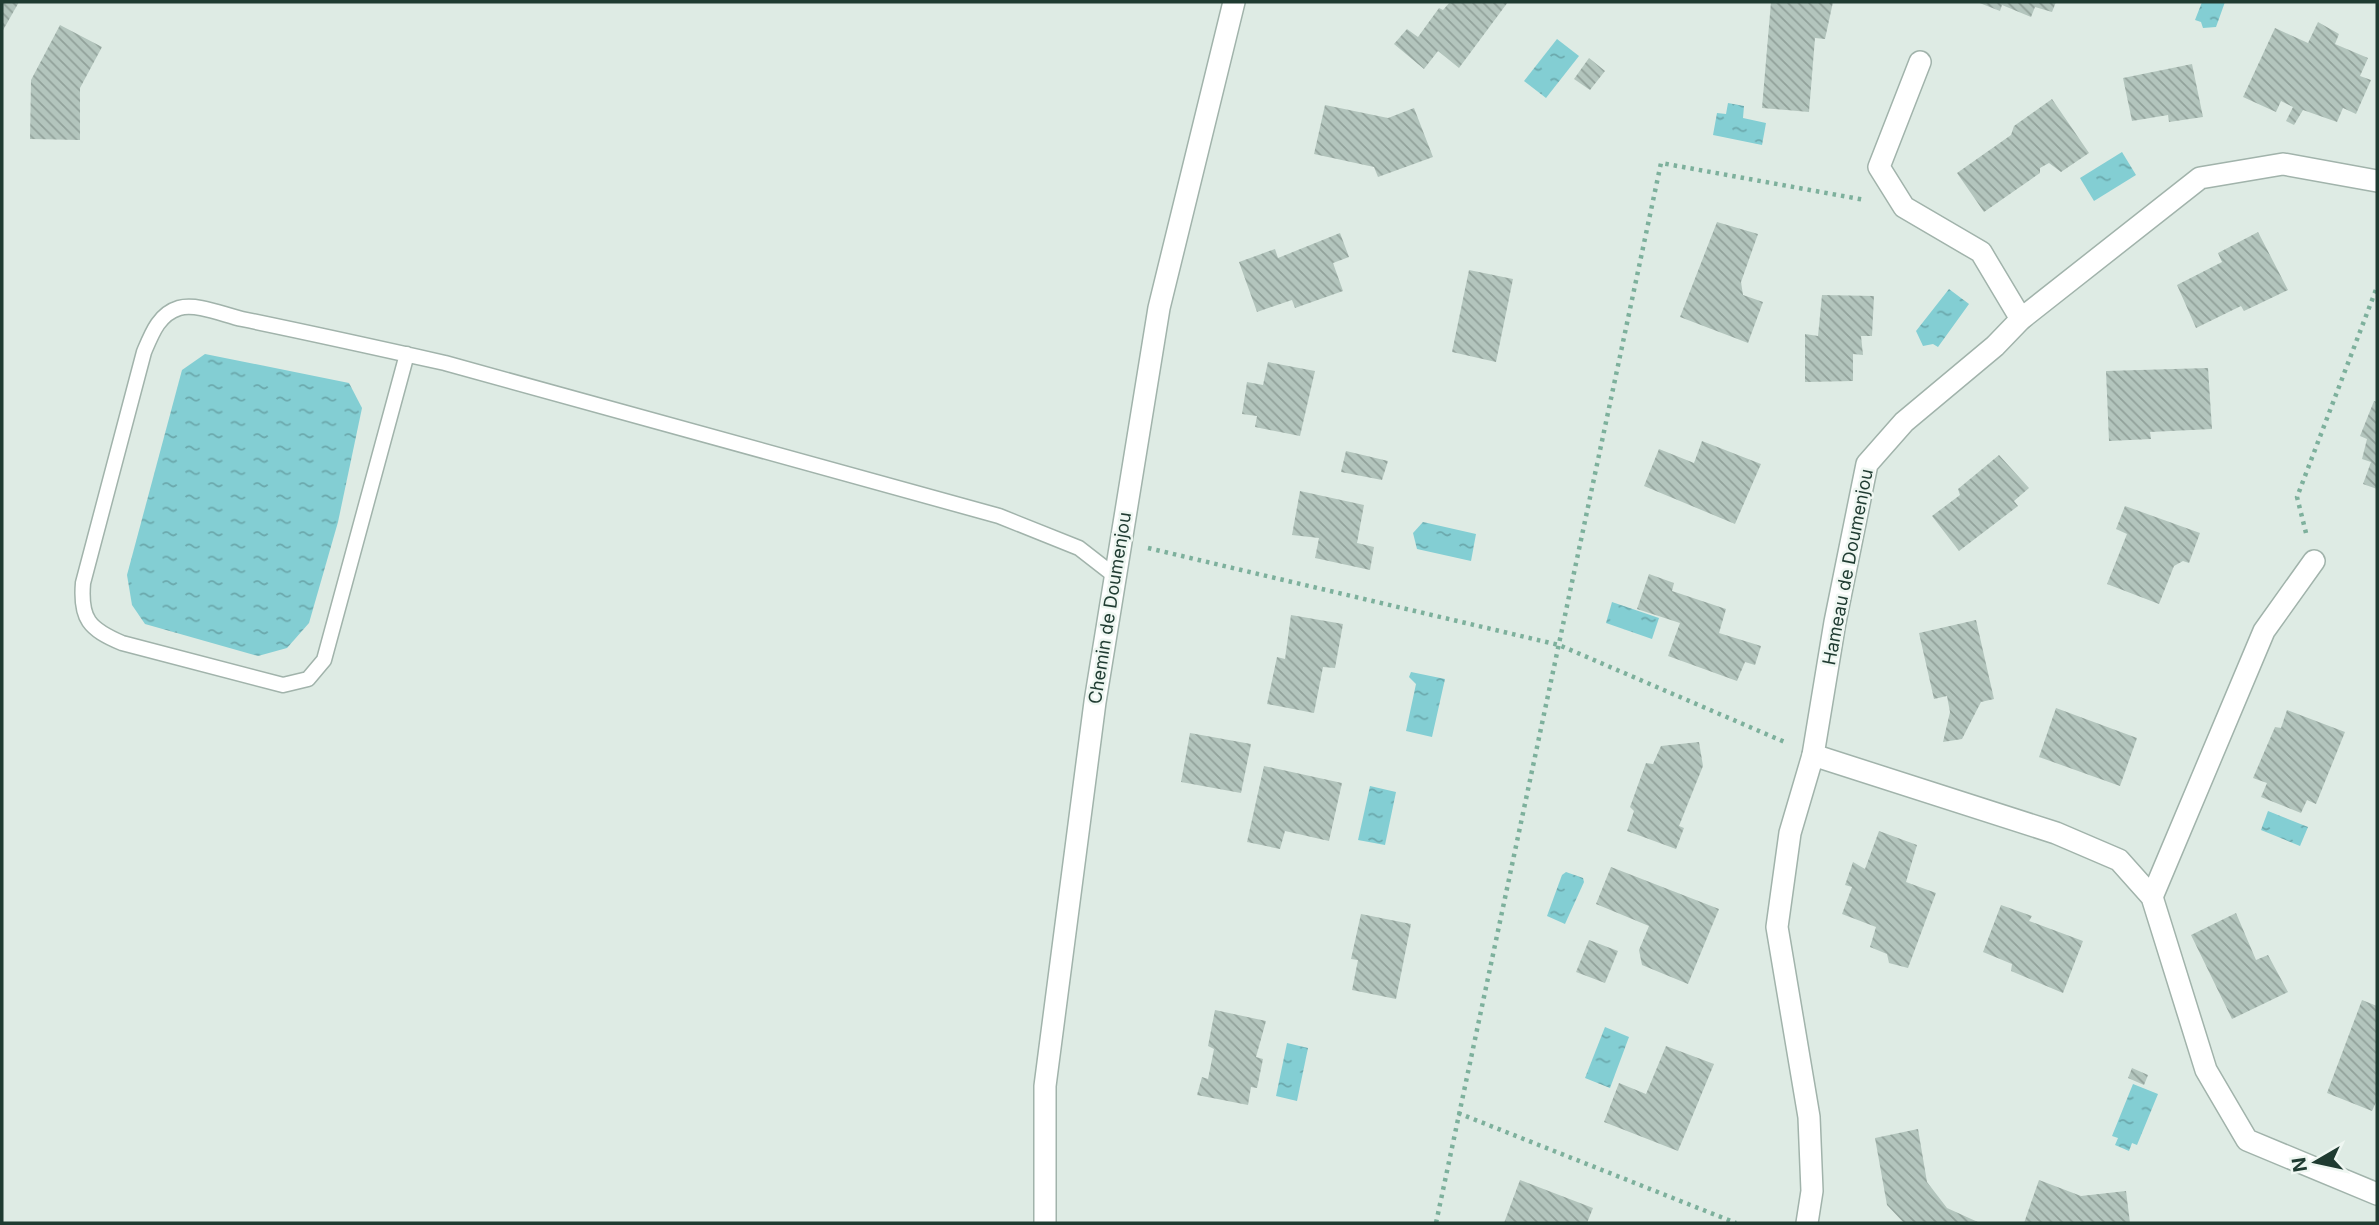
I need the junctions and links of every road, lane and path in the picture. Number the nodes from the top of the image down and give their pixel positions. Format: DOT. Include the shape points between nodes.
graph roads {
  1 [pos="1234,2"];
  2 [pos="1920,62"];
  3 [pos="2377,181"];
  4 [pos="1904,207"];
  5 [pos="2377,287"];
  6 [pos="2021,319"];
  7 [pos="407,354"];
  8 [pos="1120,542"];
  9 [pos="2314,561"];
  10 [pos="1115,576"];
  11 [pos="1559,645"];
  12 [pos="1814,755"];
  13 [pos="2152,897"];
  14 [pos="1458,1113"];
  15 [pos="2377,1194"];
  16 [pos="1045,1223"];
  17 [pos="1436,1223"];
  18 [pos="1736,1223"];
  19 [pos="1807,1223"];
  1 -- 8 [label="street, Chemin de Doumenjou" via="1159,308"];
  2 -- 4 [label="street" via="1879,167"];
  3 -- 6 [label="street, Hameau de Doumenjou" via="2283,164 2200,178"];
  4 -- 6 [label="street" via="1981,252"];
  4 -- 11 [label="path" via="1661,163"];
  5 -- 9 [label="path" via="2297,497"];
  6 -- 12 [label="street, Hameau de Doumenjou" via="1904,422 1867,464"];
  7 -- 7 [label="lane" via="324,660 308,679 283,685 122,643 98,633 89,623 81,601 83,583 145,352 162,318 188,306"];
  7 -- 10 [label="lane" via="999,516 1079,548"];
  8 -- 10 [label="street, Chemin de Doumenjou"];
  8 -- 11 [label="path"];
  9 -- 13 [label="street" via="2264,631"];
  10 -- 16 [label="street, Chemin de Doumenjou" via="1045,1086"];
  11 -- 12 [label="path"];
  11 -- 14 [label="path"];
  12 -- 13 [label="street" via="2069,839 2119,860"];
  12 -- 19 [label="street, Hameau de Doumenjou" via="1790,833 1777,927 1810,1117 1812,1191"];
  13 -- 15 [label="street" via="2206,1070 2247,1140"];
  14 -- 17 [label="path"];
  14 -- 18 [label="path"];
}
